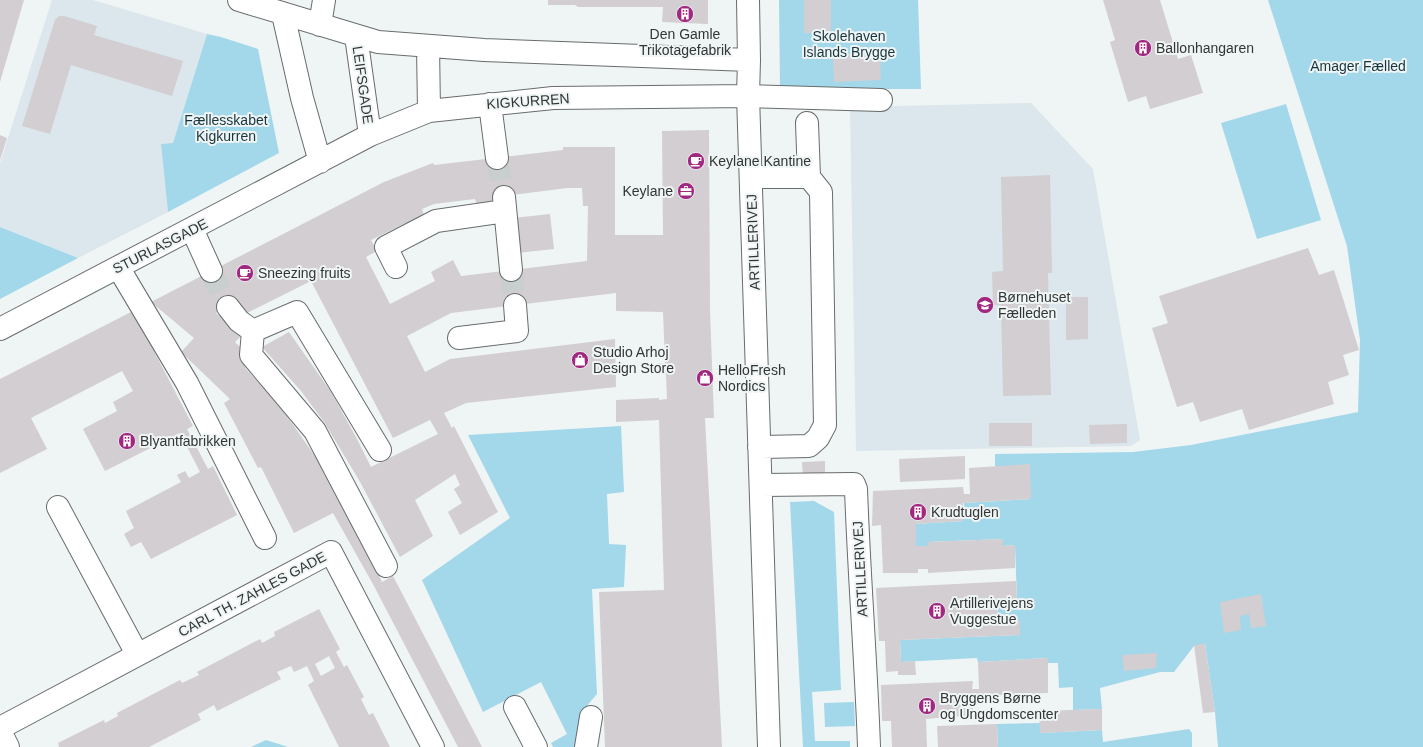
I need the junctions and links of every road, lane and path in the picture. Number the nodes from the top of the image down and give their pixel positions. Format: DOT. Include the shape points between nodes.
graph roads {
  1 [pos="238,0"];
  2 [pos="324,0"];
  3 [pos="748,0"];
  4 [pos="283,14"];
  5 [pos="320,25"];
  6 [pos="356,36"];
  7 [pos="428,46"];
  8 [pos="750,60"];
  9 [pos="748,96"];
  10 [pos="881,100"];
  11 [pos="490,104"];
  12 [pos="429,111"];
  13 [pos="807,123"];
  14 [pos="370,135"];
  15 [pos="497,158"];
  16 [pos="320,162"];
  17 [pos="751,177"];
  18 [pos="809,177"];
  19 [pos="192,229"];
  20 [pos="118,267"];
  21 [pos="396,267"];
  22 [pos="511,270"];
  23 [pos="211,271"];
  24 [pos="515,305"];
  25 [pos="228,307"];
  26 [pos="0,329"];
  27 [pos="253,331"];
  28 [pos="459,338"];
  29 [pos="759,447"];
  30 [pos="380,450"];
  31 [pos="761,485"];
  32 [pos="58,507"];
  33 [pos="265,538"];
  34 [pos="386,566"];
  35 [pos="137,654"];
  36 [pos="515,707"];
  37 [pos="591,717"];
  38 [pos="0,730"];
  39 [pos="8,747"];
  40 [pos="433,747"];
  41 [pos="536,747"];
  42 [pos="586,747"];
  43 [pos="769,747"];
  44 [pos="869,747"];
  1 -- 4 [label="street"];
  2 -- 5 [label="street"];
  3 -- 8 [label="street, ARTILLERIVEJ"];
  4 -- 5 [label="street"];
  4 -- 16 [label="street"];
  5 -- 6 [label="street"];
  6 -- 7 [label="street" via="378,42"];
  6 -- 14 [label="street, LEIFSGADE"];
  7 -- 8 [label="street"];
  7 -- 12 [label="street"];
  8 -- 9 [label="street, ARTILLERIVEJ"];
  9 -- 10 [label="street, KIGKURREN"];
  9 -- 11 [label="street, KIGKURREN" via="553,98"];
  9 -- 17 [label="street, ARTILLERIVEJ"];
  11 -- 12 [label="street, KIGKURREN"];
  11 -- 15 [label="street"];
  12 -- 14 [label="street, KIGKURREN"];
  13 -- 18 [label="street"];
  14 -- 16 [label="street, KIGKURREN"];
  16 -- 19 [label="street, STURLASGADE"];
  17 -- 18 [label="street"];
  17 -- 29 [label="street, ARTILLERIVEJ"];
  18 -- 29 [label="street" via="821,192 825,425 818,438 809,446"];
  19 -- 20 [label="street, STURLASGADE"];
  19 -- 23 [label="street"];
  20 -- 26 [label="street, STURLASGADE"];
  20 -- 33 [label="street" via="187,383"];
  21 -- 22 [label="street" via="386,247 436,221 504,204"];
  24 -- 28 [label="street" via="517,331"];
  25 -- 27 [label="street" via="238,321"];
  27 -- 30 [label="street" via="298,312"];
  27 -- 34 [label="street" via="251,355 315,431"];
  29 -- 31 [label="street, ARTILLERIVEJ"];
  31 -- 43 [label="street, ARTILLERIVEJ"];
  31 -- 44 [label="street, ARTILLERIVEJ" via="854,484"];
  32 -- 35 [label="street"];
  35 -- 38 [label="street, CARL TH. ZAHLES GADE"];
  35 -- 40 [label="street, CARL TH. ZAHLES GADE" via="331,552"];
  36 -- 41 [label="street"];
  37 -- 42 [label="street"];
  38 -- 39 [label="street"];
}
